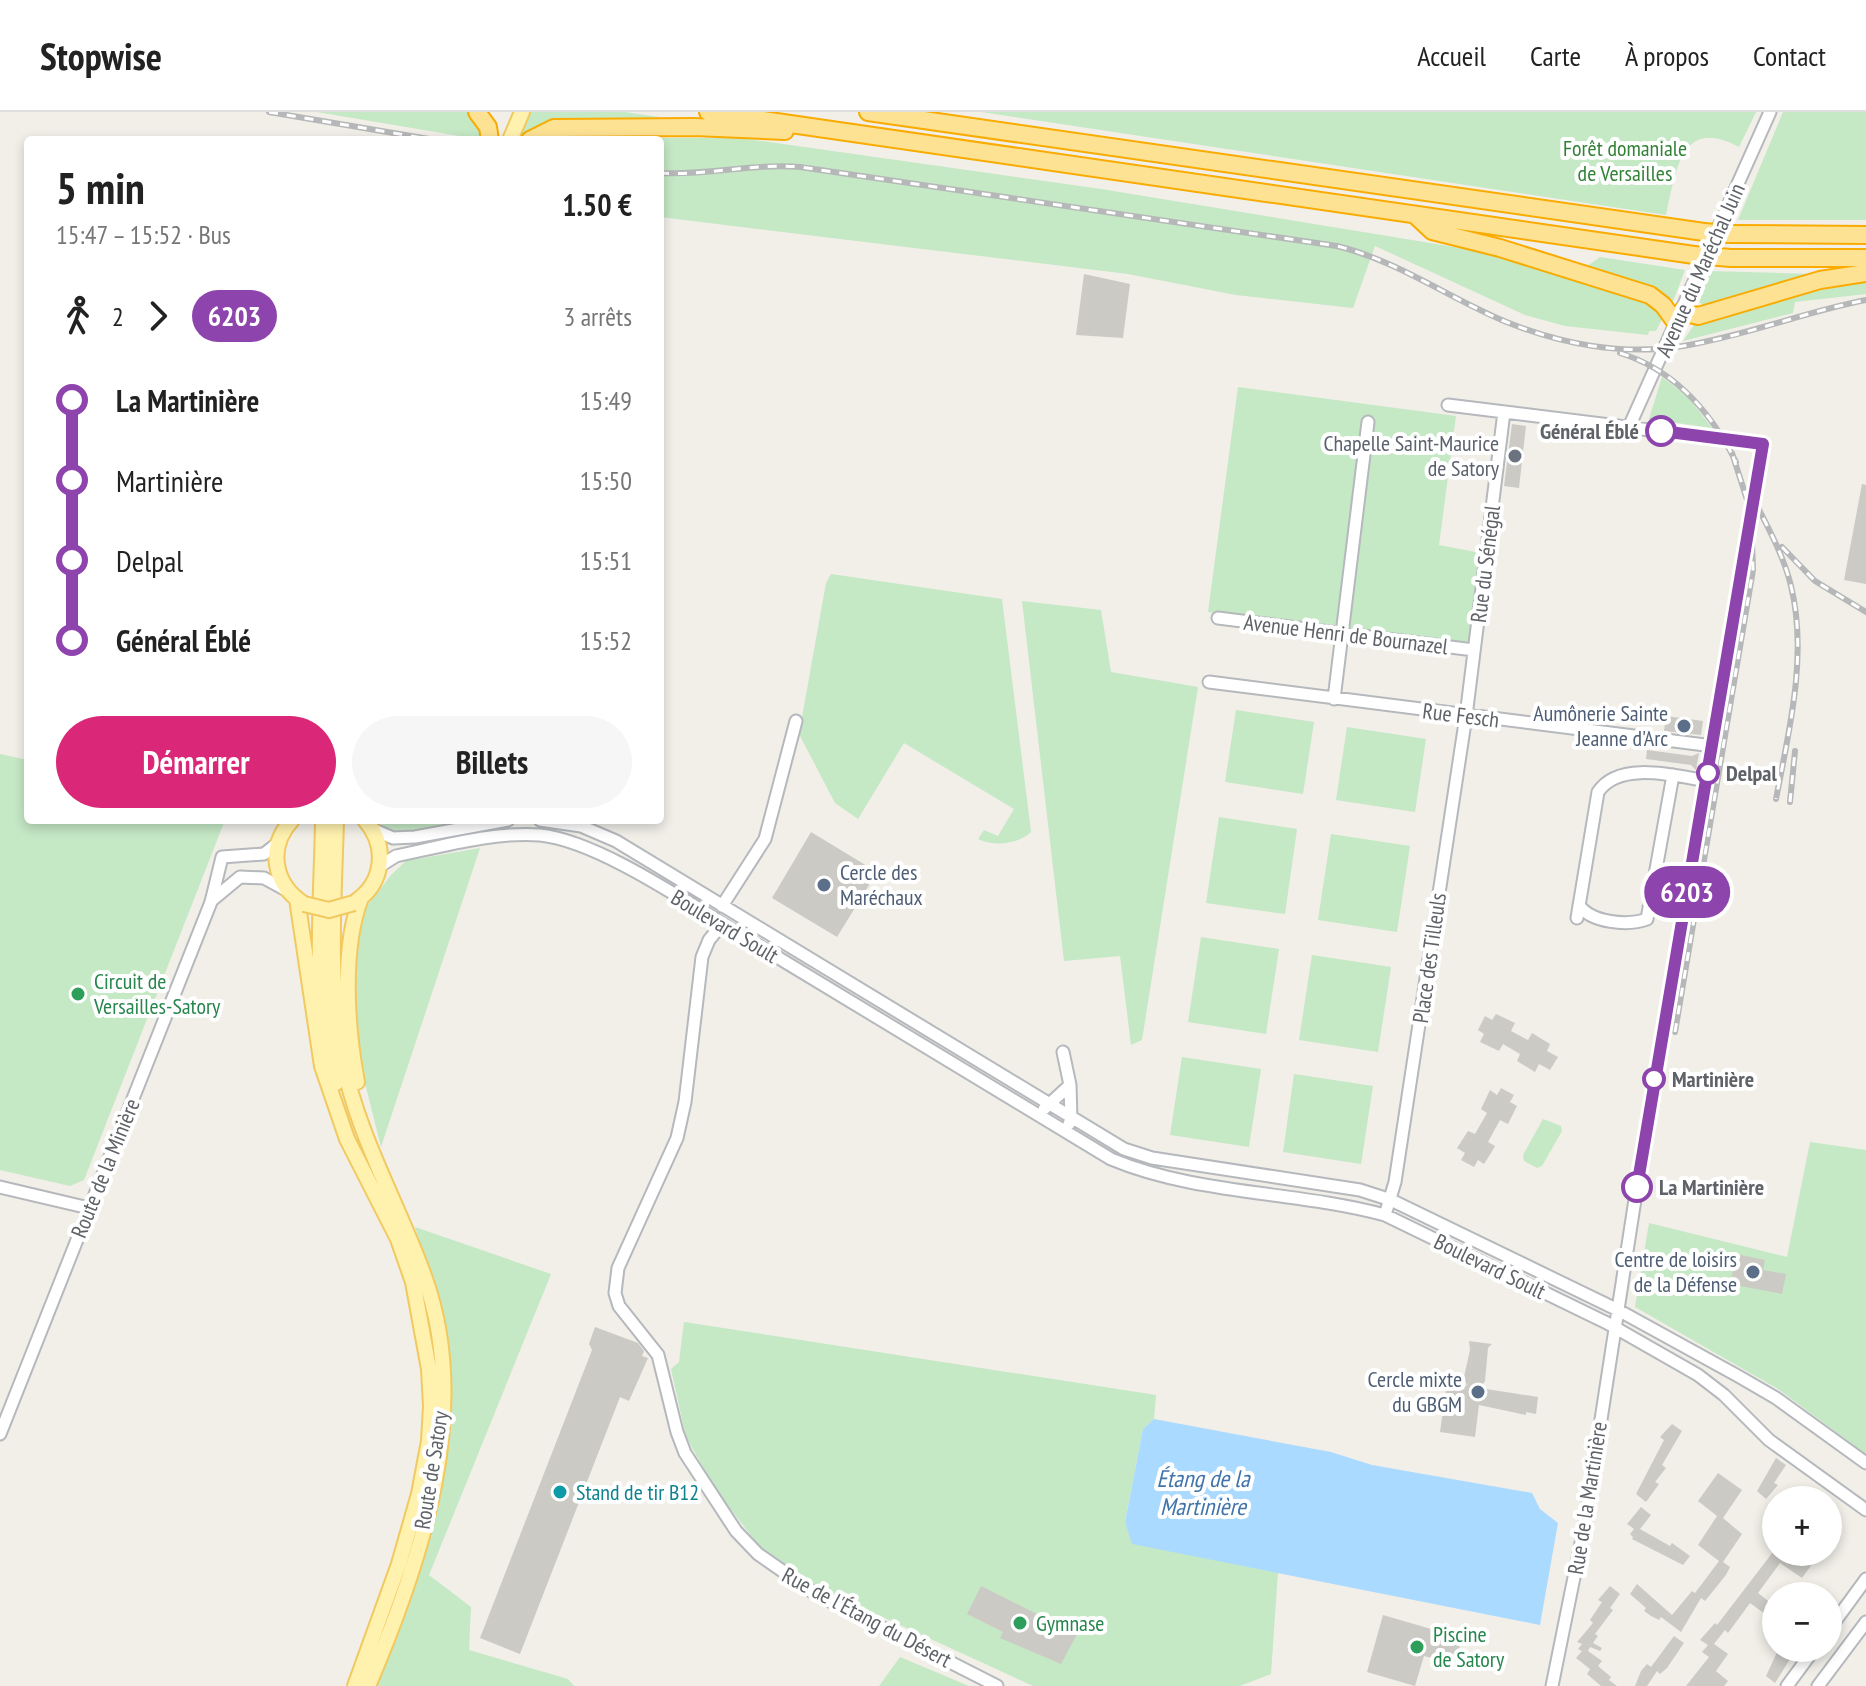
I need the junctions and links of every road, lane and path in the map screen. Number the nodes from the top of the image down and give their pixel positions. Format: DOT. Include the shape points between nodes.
graph roads {
  1 [pos="477,112"];
  2 [pos="513,112"];
  3 [pos="522,112"];
  4 [pos="708,112"];
  5 [pos="868,112"];
  6 [pos="1770,112"];
  7 [pos="933,117"];
  8 [pos="803,126"];
  9 [pos="489,136"];
  10 [pos="504,136"];
  11 [pos="512,136"];
  12 [pos="538,136"];
  13 [pos="1416,216"];
  14 [pos="1866,235"];
  15 [pos="1866,258"];
  16 [pos="1866,273"];
  17 [pos="1678,318"];
  18 [pos="1448,405"];
  19 [pos="1504,412"];
  20 [pos="1368,422"];
  21 [pos="1629,427"];
  22 [pos="1218,618"];
  23 [pos="1343,634"];
  24 [pos="1474,650"];
  25 [pos="1209,682"];
  26 [pos="1334,699"];
  27 [pos="1466,716"];
  28 [pos="796,721"];
  29 [pos="1713,746"];
  30 [pos="1673,775"];
  31 [pos="1707,781"];
  32 [pos="290,824"];
  33 [pos="323,824"];
  34 [pos="336,824"];
  35 [pos="369,824"];
  36 [pos="486,824"];
  37 [pos="567,824"];
  38 [pos="278,843"];
  39 [pos="222,857"];
  40 [pos="380,866"];
  41 [pos="240,877"];
  42 [pos="296,898"];
  43 [pos="357,901"];
  44 [pos="211,902"];
  45 [pos="722,906"];
  46 [pos="722,924"];
  47 [pos="1063,1052"];
  48 [pos="1070,1085"];
  49 [pos="1048,1105"];
  50 [pos="1042,1119"];
  51 [pos="1071,1119"];
  52 [pos="1065,1132"];
  53 [pos="376,1161"];
  54 [pos="1296,1180"];
  55 [pos="371,1182"];
  56 [pos="0,1187"];
  57 [pos="1293,1197"];
  58 [pos="1391,1200"];
  59 [pos="89,1208"];
  60 [pos="1385,1215"];
  61 [pos="1618,1310"];
  62 [pos="1615,1327"];
  63 [pos="1738,1376"];
  64 [pos="1724,1395"];
  65 [pos="0,1434"];
  66 [pos="1866,1463"];
  67 [pos="1866,1510"];
  68 [pos="1866,1579"];
  69 [pos="1842,1612"];
  70 [pos="1866,1622"];
  71 [pos="1805,1662"];
  72 [pos="355,1686"];
  73 [pos="368,1686"];
  74 [pos="997,1686"];
  75 [pos="1552,1686"];
  76 [pos="1787,1686"];
  77 [pos="1818,1686"];
  1 -- 9 [label="highway"];
  2 -- 10 [label="main road"];
  3 -- 11 [label="main road"];
  4 -- 8 [label="highway"];
  5 -- 7 [label="highway"];
  6 -- 17 [label="street, Avenue du Maréchal Juin"];
  7 -- 14 [label="highway, bridge" via="1704,232"];
  8 -- 12 [label="highway" via="780,133 694,127 554,128"];
  8 -- 13 [label="highway"];
  13 -- 15 [label="highway, bridge" via="1694,255"];
  13 -- 17 [label="highway" via="1432,231 1650,295"];
  16 -- 17 [label="highway"];
  17 -- 21 [label="street, Avenue du Maréchal Juin"];
  18 -- 19 [label="street"];
  19 -- 21 [label="street"];
  19 -- 24 [label="street, Rue du Sénégal"];
  20 -- 23 [label="street"];
  21 -- 29 [label="street, Rue de la Martinière" via="1763,444"];
  22 -- 23 [label="street, Avenue Henri de Bournazel"];
  23 -- 24 [label="street, Avenue Henri de Bournazel"];
  23 -- 26 [label="street"];
  24 -- 27 [label="street, Rue du Sénégal"];
  25 -- 26 [label="street, Rue Fesch"];
  26 -- 27 [label="street, Rue Fesch"];
  27 -- 29 [label="street, Rue Fesch"];
  27 -- 58 [label="street, Place des Tilleuls"];
  28 -- 45 [label="street" via="765,839"];
  29 -- 31 [label="street, Rue de la Martinière"];
  30 -- 30 [label="street" via="1616,777 1598,792 1578,912 1617,923 1647,919"];
  30 -- 31 [label="street"];
  31 -- 61 [label="street, Rue de la Martinière"];
  32 -- 38 [label="main road"];
  33 -- 55 [label="main road" via="326,1029 334,1078"];
  34 -- 53 [label="main road" via="336,1017 351,1094"];
  35 -- 36 [label="street" via="393,838"];
  35 -- 40 [label="main road" via="380,850"];
  37 -- 45 [label="street, Boulevard Soult" via="601,833"];
  38 -- 39 [label="street" via="264,854"];
  38 -- 42 [label="main road" via="277,868"];
  39 -- 41 [label="street"];
  39 -- 44 [label="street, Route de la Minière"];
  40 -- 43 [label="main road" via="374,884"];
  40 -- 46 [label="street, Boulevard Soult" via="420,851 540,835 571,841 608,858"];
  41 -- 42 [label="street" via="264,878"];
  41 -- 44 [label="street"];
  42 -- 43 [label="main road, bridge" via="329,910"];
  42 -- 55 [label="main road" via="322,1066 347,1139"];
  43 -- 53 [label="main road" via="350,1026 359,1094"];
  44 -- 59 [label="street, Route de la Minière"];
  45 -- 49 [label="street, Boulevard Soult"];
  46 -- 50 [label="street, Boulevard Soult"];
  46 -- 74 [label="street, Rue de l'Étang du Désert" via="702,957 677,1138 618,1268 619,1306 658,1355 685,1453 736,1531 758,1554 814,1593"];
  47 -- 48 [label="street"];
  48 -- 49 [label="street"];
  48 -- 51 [label="street"];
  49 -- 50 [label="street"];
  49 -- 51 [label="street, Boulevard Soult"];
  50 -- 52 [label="street, Boulevard Soult"];
  51 -- 52 [label="street"];
  51 -- 54 [label="street, Boulevard Soult" via="1124,1149 1152,1158"];
  52 -- 57 [label="street, Boulevard Soult" via="1135,1169"];
  53 -- 73 [label="main road, Route de Satory" via="426,1280 442,1406 431,1496"];
  54 -- 57 [label="street"];
  54 -- 58 [label="street, Boulevard Soult"];
  55 -- 72 [label="main road, Route de Satory" via="413,1282 431,1406 419,1494"];
  56 -- 59 [label="street"];
  57 -- 60 [label="street, Boulevard Soult"];
  58 -- 60 [label="street, Place des Tilleuls"];
  58 -- 61 [label="street, Boulevard Soult"];
  59 -- 65 [label="street, Route de la Minière"];
  60 -- 62 [label="street, Boulevard Soult"];
  61 -- 62 [label="street, Rue de la Martinière"];
  61 -- 63 [label="street, Boulevard Soult"];
  62 -- 64 [label="street, Boulevard Soult"];
  62 -- 75 [label="street, Rue de la Martinière" via="1585,1523"];
  63 -- 64 [label="street"];
  63 -- 66 [label="street, Boulevard Soult"];
  64 -- 67 [label="street, Boulevard Soult" via="1769,1440"];
  68 -- 69 [label="street"];
  70 -- 77 [label="street"];
  71 -- 76 [label="street"];
}
